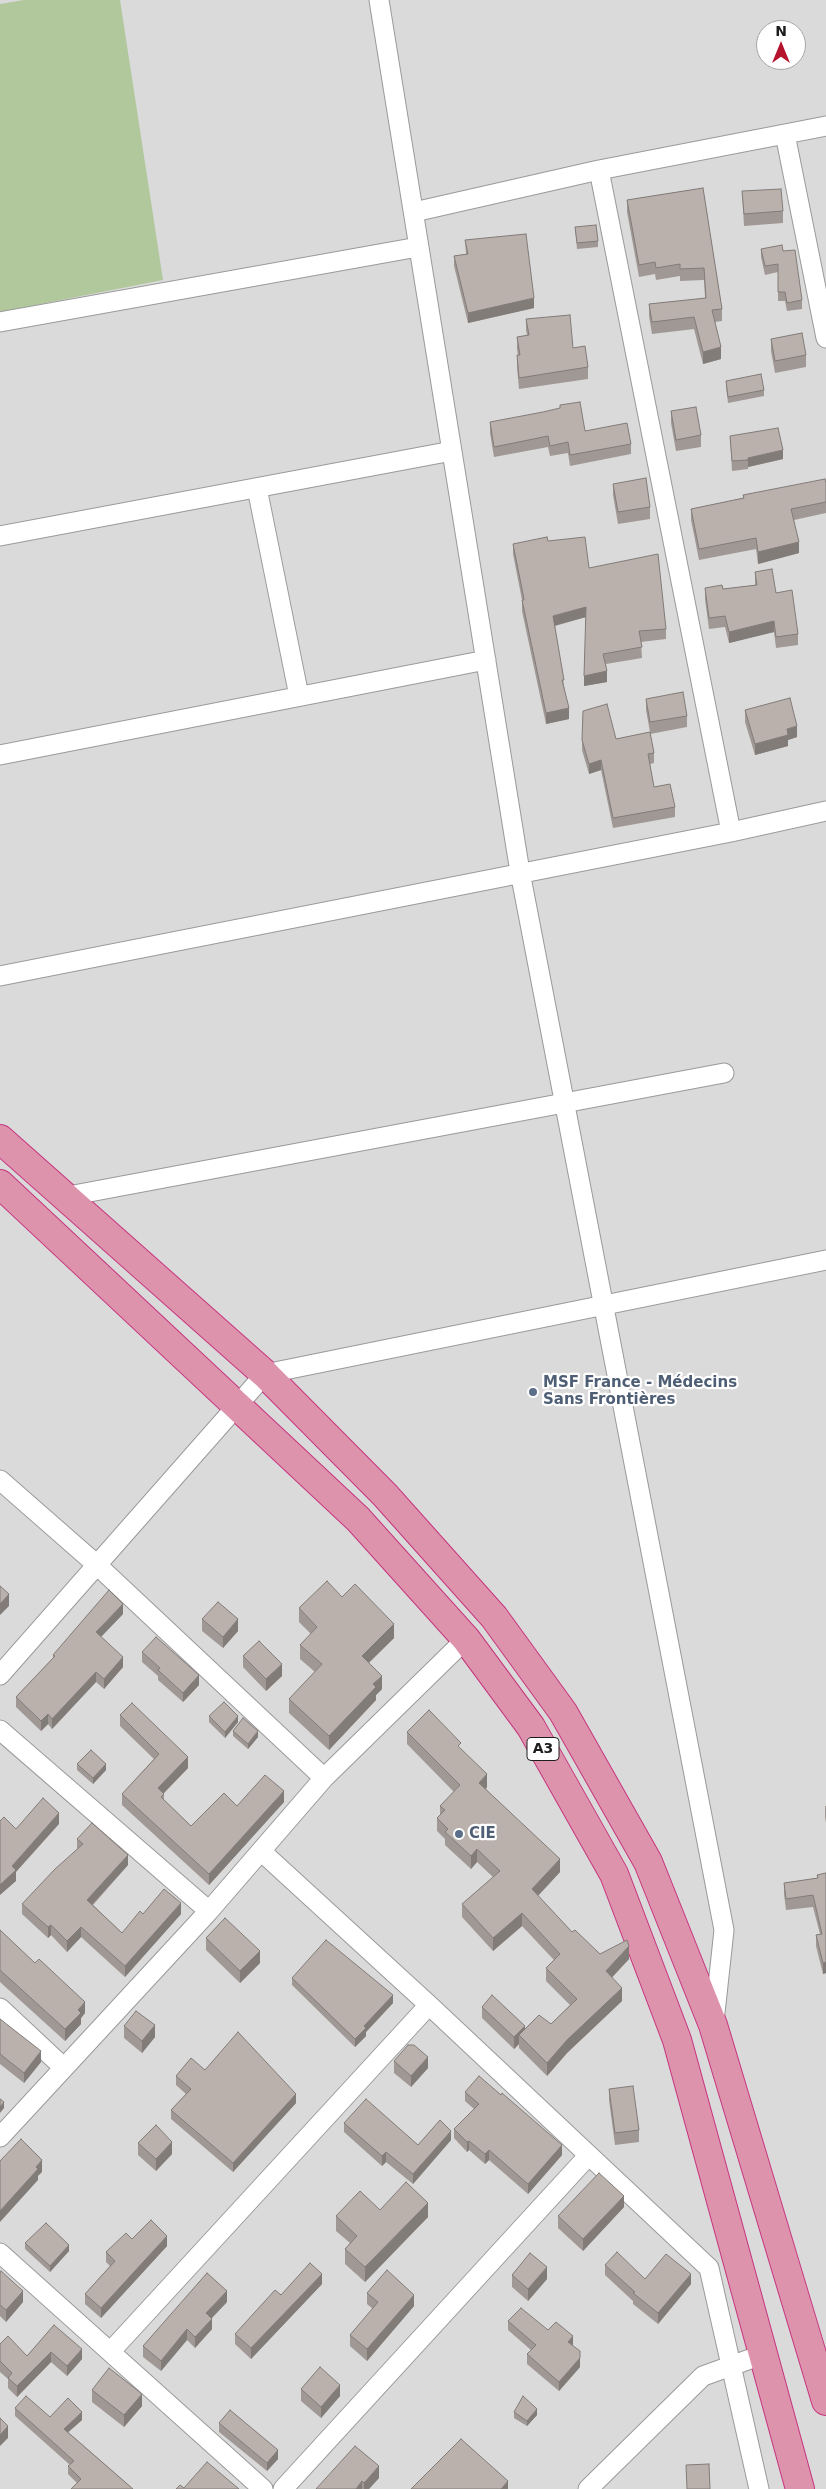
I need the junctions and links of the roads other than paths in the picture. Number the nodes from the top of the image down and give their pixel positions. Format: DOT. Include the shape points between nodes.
graph roads {
  1 [pos="379,0"];
  2 [pos="826,126"];
  3 [pos="785,134"];
  4 [pos="598,170"];
  5 [pos="414,212"];
  6 [pos="418,247"];
  7 [pos="0,322"];
  8 [pos="826,338"];
  9 [pos="452,451"];
  10 [pos="257,488"];
  11 [pos="0,536"];
  12 [pos="486,660"];
  13 [pos="299,696"];
  14 [pos="0,754"];
  15 [pos="826,811"];
  16 [pos="730,832"];
  17 [pos="520,872"];
  18 [pos="0,976"];
  19 [pos="724,1073"];
  20 [pos="566,1104"];
  21 [pos="0,1139"];
  22 [pos="0,1184"];
  23 [pos="63,1197"];
  24 [pos="826,1260"];
  25 [pos="602,1304"];
  26 [pos="265,1374"];
  27 [pos="236,1405"];
  28 [pos="0,1480"];
  29 [pos="97,1565"];
  30 [pos="466,1639"];
  31 [pos="0,1675"];
  32 [pos="0,1730"];
  33 [pos="324,1778"];
  34 [pos="262,1852"];
  35 [pos="210,1911"];
  36 [pos="429,2005"];
  37 [pos="0,2008"];
  38 [pos="713,2026"];
  39 [pos="64,2067"];
  40 [pos="0,2138"];
  41 [pos="589,2155"];
  42 [pos="0,2253"];
  43 [pos="111,2351"];
  44 [pos="764,2354"];
  45 [pos="732,2366"];
  46 [pos="826,2401"];
  47 [pos="263,2489"];
  48 [pos="282,2489"];
  49 [pos="588,2489"];
  50 [pos="759,2489"];
  51 [pos="800,2489"];
  1 -- 5 [label="street"];
  2 -- 3 [label="street"];
  3 -- 4 [label="street"];
  3 -- 8 [label="street"];
  4 -- 5 [label="street"];
  4 -- 16 [label="street"];
  5 -- 6 [label="street"];
  6 -- 7 [label="street"];
  6 -- 9 [label="street"];
  9 -- 10 [label="street"];
  9 -- 12 [label="street"];
  10 -- 11 [label="street"];
  10 -- 13 [label="street"];
  12 -- 13 [label="street"];
  12 -- 17 [label="street"];
  13 -- 14 [label="street"];
  15 -- 16 [label="street"];
  16 -- 17 [label="street"];
  17 -- 18 [label="street"];
  17 -- 20 [label="street"];
  19 -- 20 [label="street"];
  20 -- 23 [label="street"];
  20 -- 25 [label="street"];
  21 -- 23 [label="highway, A3"];
  22 -- 27 [label="highway, A3"];
  23 -- 26 [label="highway, A3"];
  24 -- 25 [label="street"];
  25 -- 26 [label="street"];
  25 -- 38 [label="street" via="724,1930"];
  26 -- 27 [label="street"];
  26 -- 38 [label="highway, A3" via="385,1494 494,1617 563,1712 648,1862"];
  27 -- 29 [label="street"];
  27 -- 30 [label="highway, A3" via="358,1519"];
  28 -- 29 [label="street"];
  29 -- 31 [label="street"];
  29 -- 33 [label="street"];
  30 -- 33 [label="street"];
  30 -- 44 [label="highway, A3" via="530,1727 614,1874 677,2040"];
  32 -- 35 [label="street"];
  33 -- 34 [label="street"];
  34 -- 35 [label="street"];
  34 -- 36 [label="street"];
  35 -- 39 [label="street"];
  36 -- 41 [label="street"];
  36 -- 43 [label="street"];
  37 -- 39 [label="street"];
  38 -- 46 [label="highway, A3"];
  39 -- 40 [label="street"];
  41 -- 45 [label="street" via="708,2268"];
  41 -- 48 [label="street"];
  42 -- 43 [label="street"];
  43 -- 47 [label="street"];
  44 -- 45 [label="street"];
  44 -- 51 [label="highway, A3"];
  45 -- 49 [label="street" via="703,2376"];
  45 -- 50 [label="street"];
}
